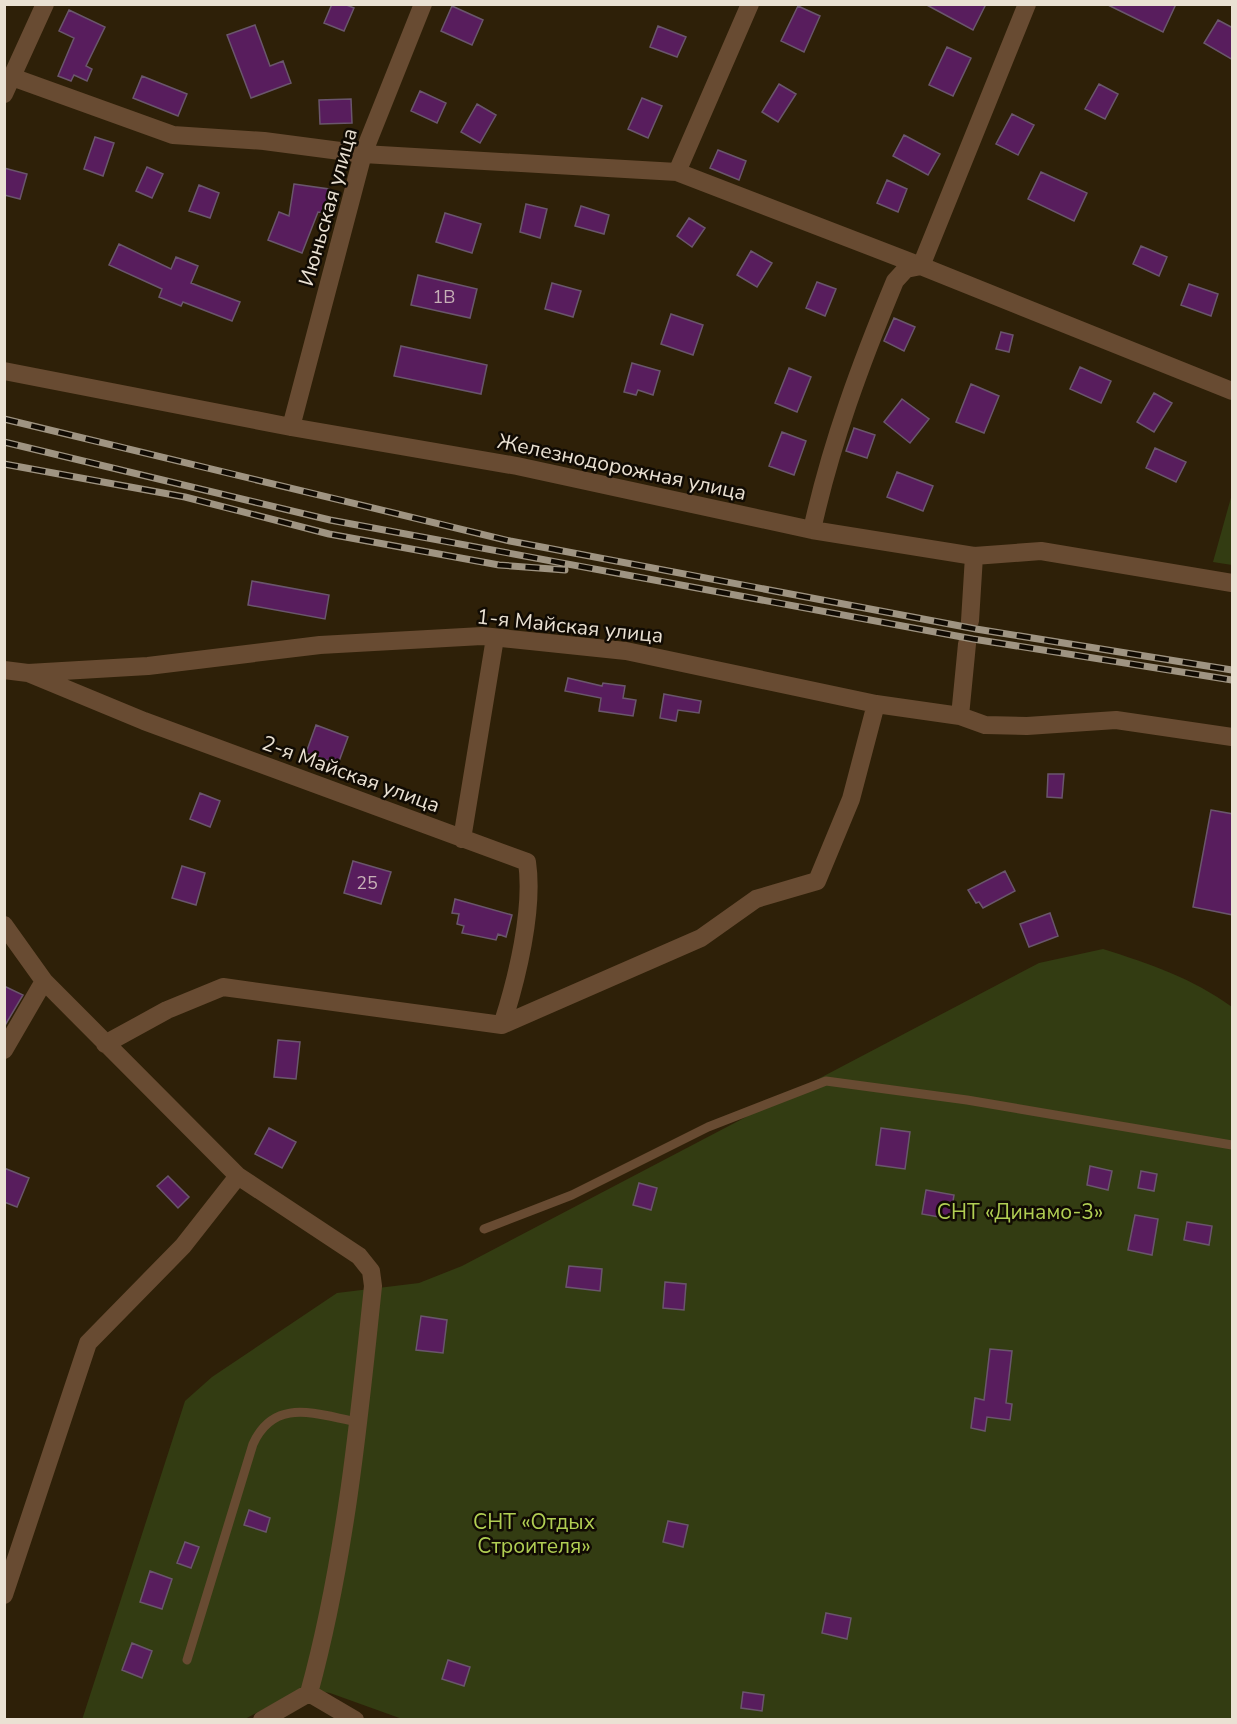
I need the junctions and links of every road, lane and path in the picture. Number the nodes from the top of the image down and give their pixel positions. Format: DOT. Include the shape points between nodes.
graph roads {
  1 [pos="45,4"];
  2 [pos="423,4"];
  3 [pos="750,4"];
  4 [pos="1027,4"];
  5 [pos="12,77"];
  6 [pos="4,94"];
  7 [pos="363,154"];
  8 [pos="677,172"];
  9 [pos="921,266"];
  10 [pos="4,371"];
  11 [pos="1233,391"];
  12 [pos="291,426"];
  13 [pos="812,530"];
  14 [pos="974,556"];
  15 [pos="1233,583"];
  16 [pos="970,621"];
  17 [pos="495,638"];
  18 [pos="967,644"];
  19 [pos="4,670"];
  20 [pos="28,673"];
  21 [pos="876,704"];
  22 [pos="960,716"];
  23 [pos="1233,736"];
  24 [pos="462,839"];
  25 [pos="4,925"];
  26 [pos="44,981"];
  27 [pos="502,1025"];
  28 [pos="105,1044"];
  29 [pos="4,1050"];
  30 [pos="1233,1145"];
  31 [pos="238,1176"];
  32 [pos="484,1229"];
  33 [pos="359,1422"];
  34 [pos="4,1595"];
  35 [pos="187,1660"];
  36 [pos="309,1693"];
  37 [pos="262,1719"];
  38 [pos="355,1719"];
  1 -- 5 [label="street"];
  2 -- 7 [label="street, Июньская улица"];
  3 -- 8 [label="street"];
  4 -- 9 [label="street"];
  5 -- 6 [label="street"];
  5 -- 7 [label="street" via="173,135 264,141"];
  7 -- 8 [label="street"];
  7 -- 12 [label="street, Июньская улица"];
  8 -- 9 [label="street"];
  9 -- 11 [label="street"];
  9 -- 13 [label="street" via="906,270 895,281 852,385 823,478"];
  10 -- 12 [label="street, Железнодорожная улица"];
  12 -- 13 [label="street, Железнодорожная улица" via="517,466"];
  13 -- 14 [label="street, Железнодорожная улица"];
  14 -- 15 [label="street, Железнодорожная улица" via="1041,551"];
  14 -- 16 [label="street"];
  17 -- 20 [label="street, 1-я Майская улица" via="320,645 148,666"];
  17 -- 21 [label="street, 1-я Майская улица" via="626,651"];
  17 -- 24 [label="street"];
  18 -- 22 [label="street"];
  19 -- 20 [label="street, 2-я Майская улица"];
  20 -- 24 [label="street, 2-я Майская улица" via="144,721"];
  21 -- 22 [label="street, 1-я Майская улица"];
  21 -- 27 [label="street" via="851,799 817,881 756,899 701,938"];
  22 -- 23 [label="street, 1-я Майская улица" via="985,725 1116,720"];
  24 -- 27 [label="street, 2-я Майская улица" via="527,862 531,888 511,997"];
  25 -- 26 [label="street"];
  26 -- 28 [label="street"];
  26 -- 29 [label="street"];
  27 -- 28 [label="street" via="224,987 166,1010"];
  28 -- 31 [label="street"];
  30 -- 32 [label="lane" via="967,1100 826,1081 708,1127 572,1195"];
  31 -- 33 [label="street" via="359,1256 371,1271 374,1286"];
  31 -- 34 [label="street" via="183,1246 88,1344"];
  33 -- 35 [label="lane" via="291,1411 260,1428"];
  33 -- 36 [label="street" via="323,1643"];
  36 -- 37 [label="street"];
  36 -- 38 [label="street"];
}
